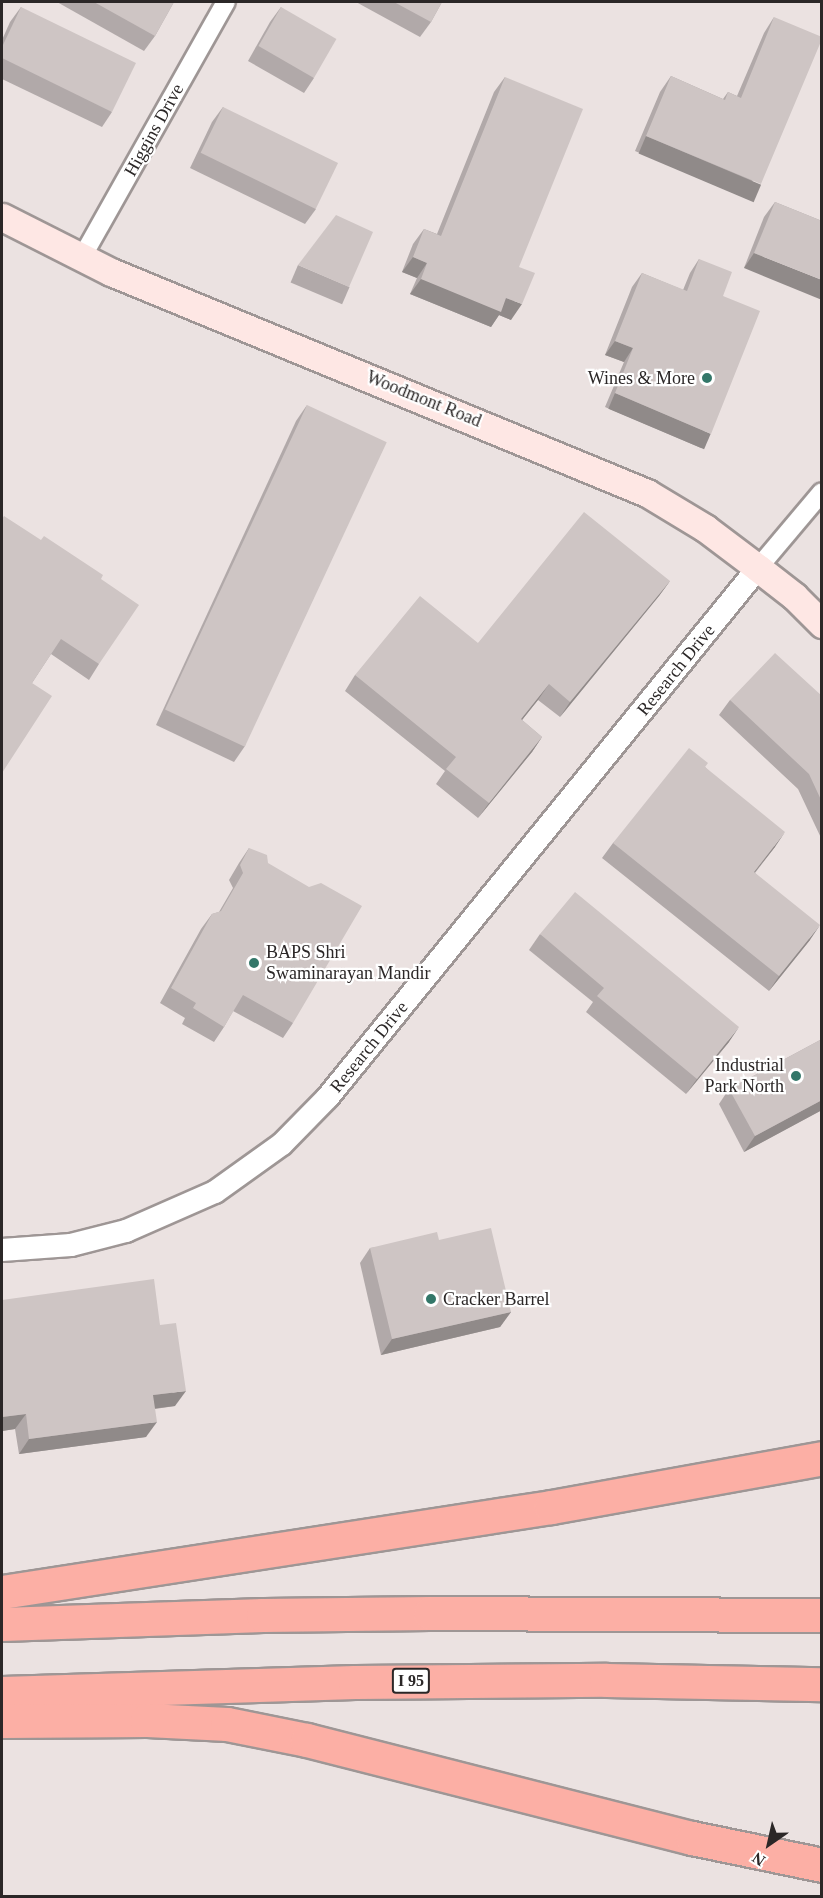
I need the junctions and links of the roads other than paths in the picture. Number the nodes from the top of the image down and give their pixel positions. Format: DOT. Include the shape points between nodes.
graph roads {
  1 [pos="226,2"];
  2 [pos="2,217"];
  3 [pos="81,259"];
  4 [pos="822,492"];
  5 [pos="758,568"];
  6 [pos="822,624"];
  7 [pos="2,1250"];
  8 [pos="822,1458"];
  9 [pos="2,1592"];
  10 [pos="822,1615"];
  11 [pos="2,1624"];
  12 [pos="822,1684"];
  13 [pos="2,1693"];
  14 [pos="2,1721"];
  15 [pos="822,1865"];
  1 -- 3 [label="street, Higgins Drive"];
  2 -- 3 [label="main road, Woodmont Road"];
  3 -- 5 [label="main road, Woodmont Road" via="647,493 705,528"];
  4 -- 5 [label="street"];
  5 -- 6 [label="main road, Woodmont Road"];
  5 -- 7 [label="street, Research Drive" via="328,1097 282,1144 215,1192 126,1232 71,1245"];
  8 -- 9 [label="highway" via="540,1509"];
  10 -- 11 [label="highway" via="371,1613"];
  12 -- 13 [label="highway, I 95" via="440,1681"];
  14 -- 15 [label="highway" via="227,1724 307,1740 692,1838"];
}
